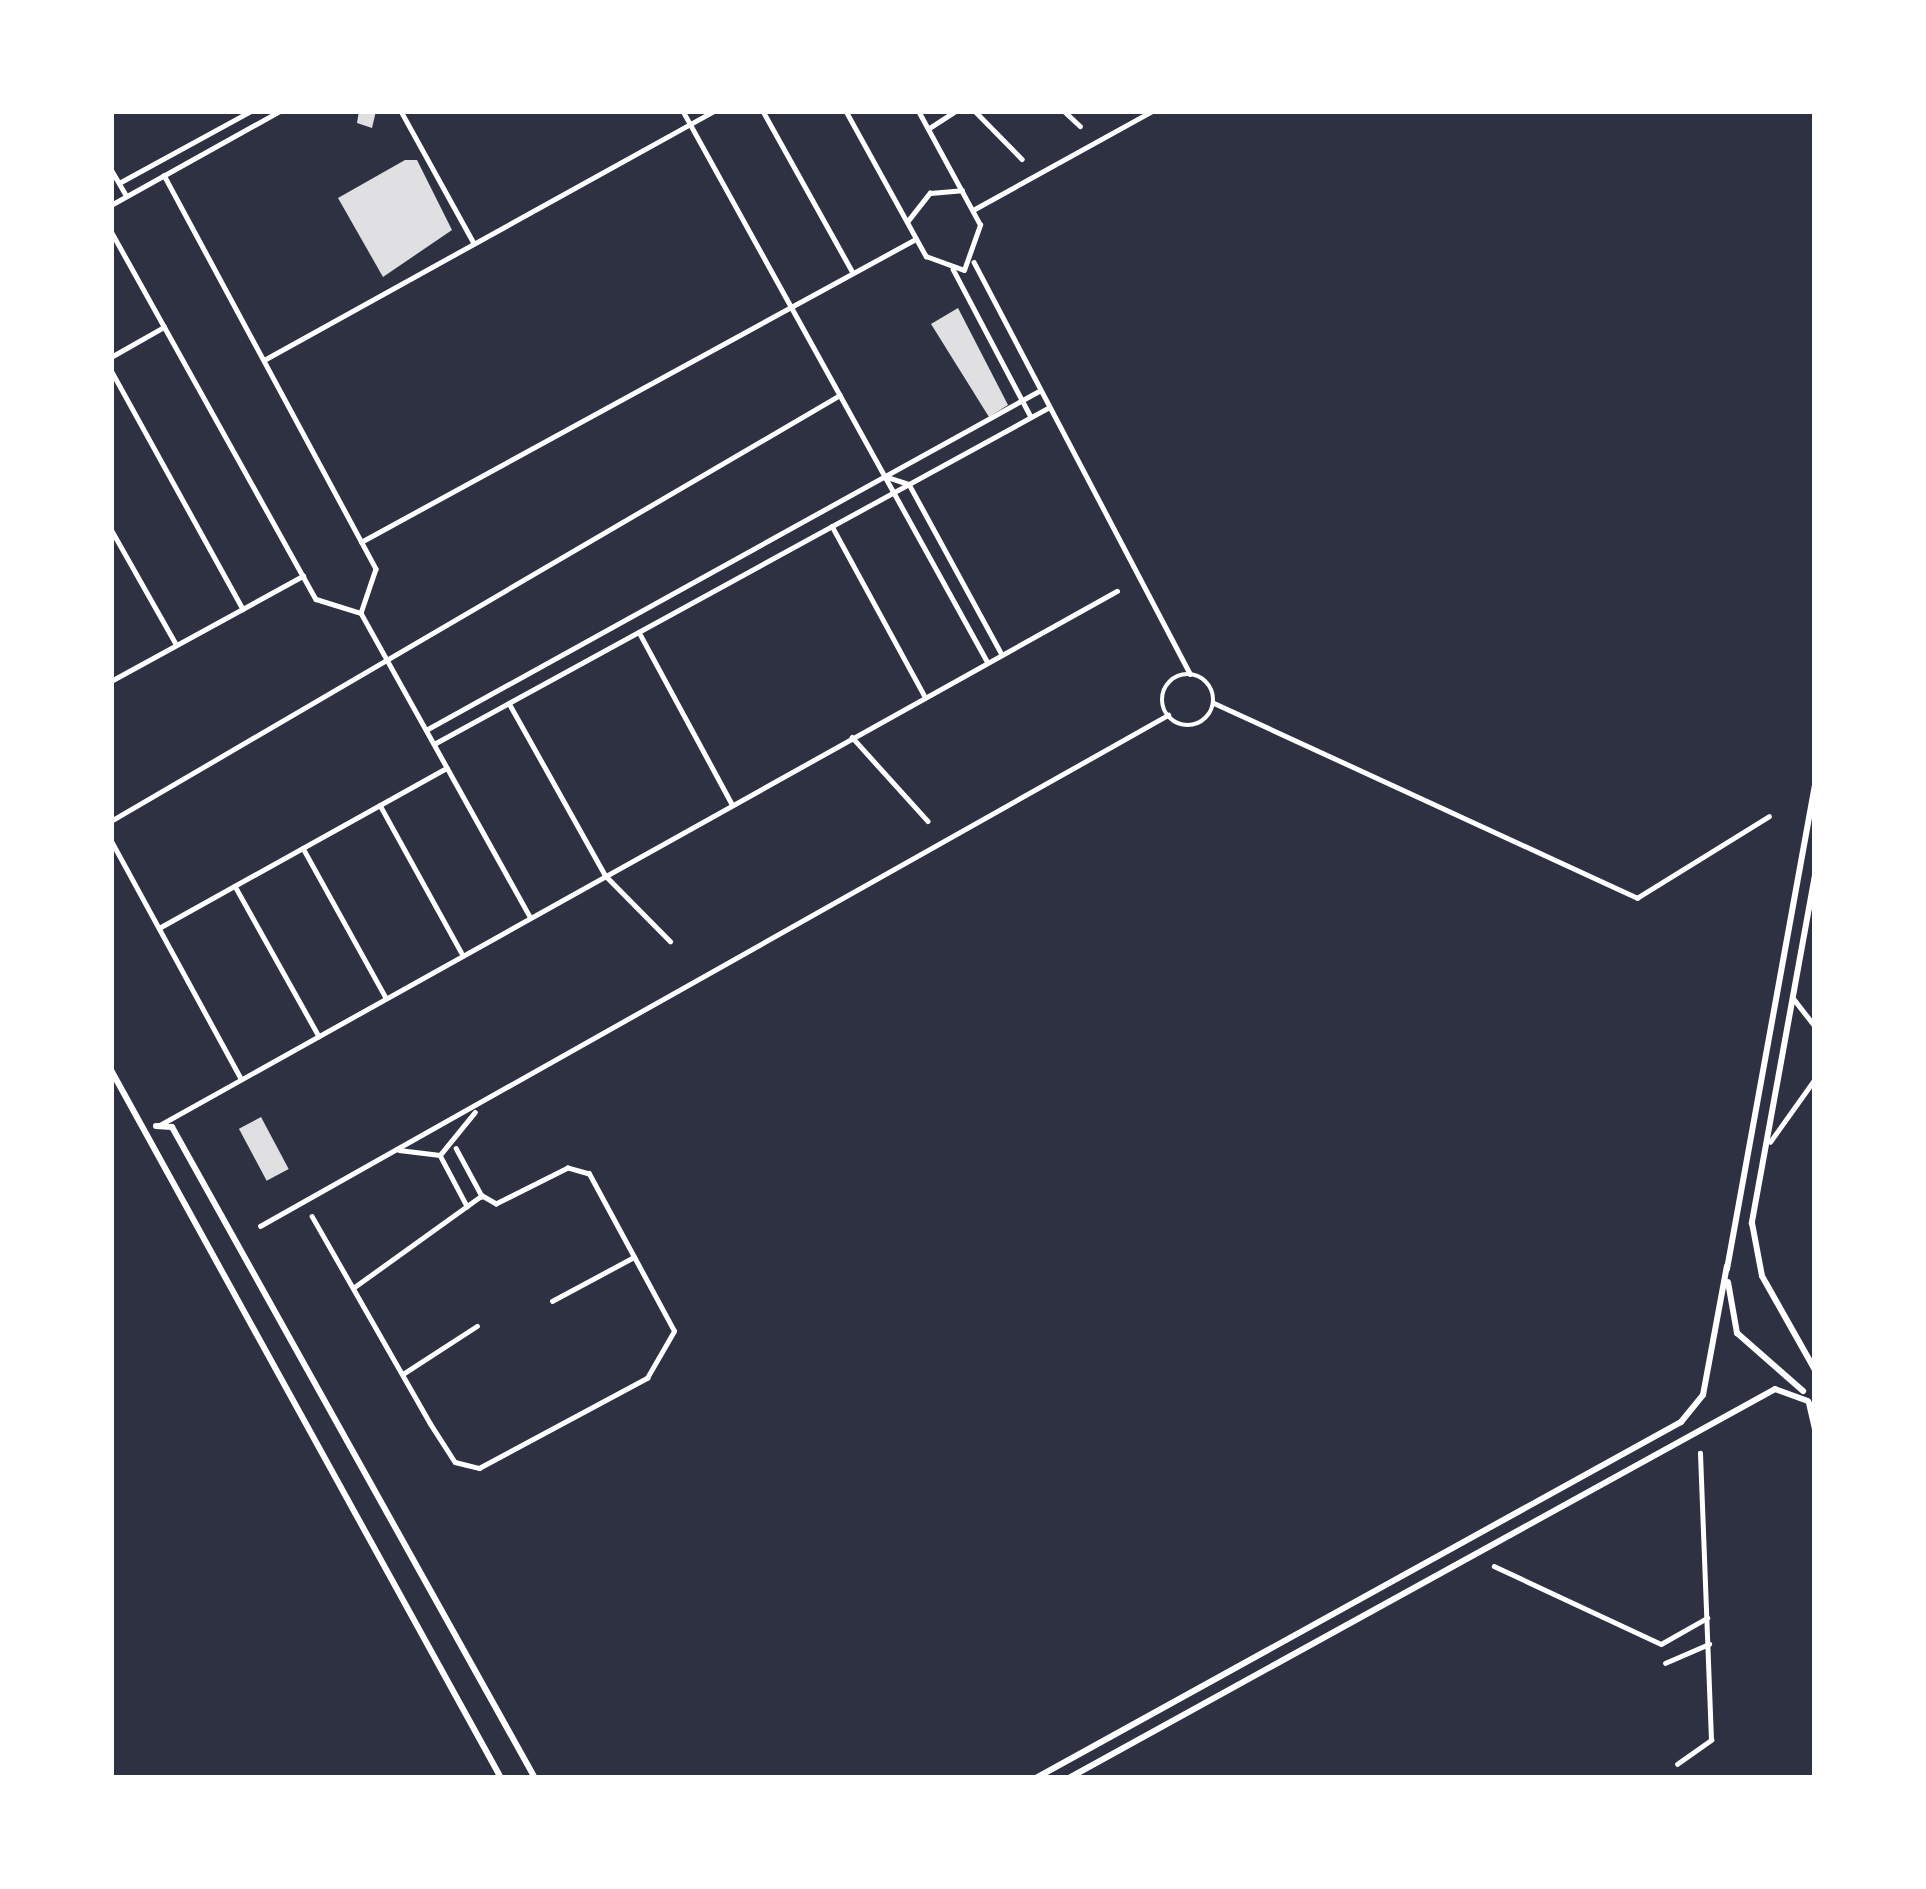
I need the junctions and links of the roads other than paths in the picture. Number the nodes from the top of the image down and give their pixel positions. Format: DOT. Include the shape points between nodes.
graph roads {
  1 [pos="251,111"];
  2 [pos="280,111"];
  3 [pos="401,111"];
  4 [pos="683,111"];
  5 [pos="714,111"];
  6 [pos="763,111"];
  7 [pos="847,111"];
  8 [pos="918,111"];
  9 [pos="956,111"];
  10 [pos="975,111"];
  11 [pos="1064,111"];
  12 [pos="1152,111"];
  13 [pos="690,124"];
  14 [pos="1080,126"];
  15 [pos="928,129"];
  16 [pos="1022,158"];
  17 [pos="111,170"];
  18 [pos="164,175"];
  19 [pos="119,183"];
  20 [pos="962,190"];
  21 [pos="126,196"];
  22 [pos="111,205"];
  23 [pos="974,211"];
  24 [pos="906,225"];
  25 [pos="111,231"];
  26 [pos="914,240"];
  27 [pos="474,244"];
  28 [pos="974,262"];
  29 [pos="952,268"];
  30 [pos="853,273"];
  31 [pos="791,307"];
  32 [pos="164,327"];
  33 [pos="111,357"];
  34 [pos="264,361"];
  35 [pos="111,370"];
  36 [pos="1039,392"];
  37 [pos="840,395"];
  38 [pos="1022,401"];
  39 [pos="1048,409"];
  40 [pos="1030,417"];
  41 [pos="886,476"];
  42 [pos="909,484"];
  43 [pos="894,492"];
  44 [pos="832,526"];
  45 [pos="111,529"];
  46 [pos="361,542"];
  47 [pos="303,577"];
  48 [pos="1117,590"];
  49 [pos="243,610"];
  50 [pos="361,614"];
  51 [pos="639,632"];
  52 [pos="177,646"];
  53 [pos="1001,653"];
  54 [pos="387,660"];
  55 [pos="987,661"];
  56 [pos="1190,674"];
  57 [pos="111,681"];
  58 [pos="925,696"];
  59 [pos="509,703"];
  60 [pos="1214,703"];
  61 [pos="1168,716"];
  62 [pos="426,730"];
  63 [pos="851,737"];
  64 [pos="434,744"];
  65 [pos="447,768"];
  66 [pos="1815,787"];
  67 [pos="732,804"];
  68 [pos="380,805"];
  69 [pos="1769,816"];
  70 [pos="928,820"];
  71 [pos="111,821"];
  72 [pos="111,840"];
  73 [pos="303,848"];
  74 [pos="1815,874"];
  75 [pos="605,875"];
  76 [pos="235,886"];
  77 [pos="530,917"];
  78 [pos="159,928"];
  79 [pos="670,941"];
  80 [pos="463,955"];
  81 [pos="386,998"];
  82 [pos="1792,998"];
  83 [pos="1815,1026"];
  84 [pos="319,1036"];
  85 [pos="111,1070"];
  86 [pos="241,1079"];
  87 [pos="1815,1079"];
  88 [pos="475,1109"];
  89 [pos="157,1126"];
  90 [pos="146,1132"];
  91 [pos="455,1147"];
  92 [pos="399,1150"];
  93 [pos="1765,1153"];
  94 [pos="440,1155"];
  95 [pos="482,1196"];
  96 [pos="467,1206"];
  97 [pos="312,1216"];
  98 [pos="260,1226"];
  99 [pos="634,1257"];
  100 [pos="1727,1267"];
  101 [pos="353,1288"];
  102 [pos="552,1301"];
  103 [pos="477,1326"];
  104 [pos="1815,1370"];
  105 [pos="403,1374"];
  106 [pos="1808,1401"];
  107 [pos="1815,1429"];
  108 [pos="1700,1453"];
  109 [pos="1494,1566"];
  110 [pos="1707,1618"];
  111 [pos="1709,1644"];
  112 [pos="1665,1663"];
  113 [pos="1677,1764"];
  114 [pos="501,1778"];
  115 [pos="535,1778"];
  116 [pos="1036,1778"];
  117 [pos="1069,1778"];
  1 -- 19 [label="street"];
  2 -- 18 [label="street"];
  3 -- 27 [label="street"];
  4 -- 13 [label="street"];
  5 -- 13 [label="street"];
  6 -- 30 [label="street"];
  7 -- 24 [label="street"];
  8 -- 15 [label="street"];
  9 -- 15 [label="street"];
  10 -- 16 [label="street"];
  11 -- 14 [label="street"];
  12 -- 23 [label="street"];
  13 -- 27 [label="street"];
  13 -- 31 [label="street"];
  15 -- 20 [label="street"];
  17 -- 19 [label="street"];
  18 -- 21 [label="street"];
  18 -- 34 [label="street"];
  19 -- 21 [label="street"];
  20 -- 23 [label="street"];
  20 -- 24 [label="street" via="930,193"];
  21 -- 22 [label="street"];
  23 -- 28 [label="street"];
  24 -- 26 [label="street"];
  25 -- 32 [label="street"];
  26 -- 29 [label="street"];
  26 -- 30 [label="street"];
  27 -- 34 [label="street"];
  28 -- 29 [label="street"];
  28 -- 36 [label="street"];
  29 -- 38 [label="street"];
  30 -- 31 [label="street"];
  31 -- 37 [label="street"];
  31 -- 46 [label="street"];
  32 -- 33 [label="street"];
  32 -- 47 [label="street"];
  34 -- 46 [label="street"];
  35 -- 49 [label="street"];
  36 -- 38 [label="street"];
  36 -- 39 [label="street"];
  37 -- 41 [label="street"];
  37 -- 54 [label="street"];
  38 -- 40 [label="street"];
  38 -- 41 [label="street"];
  39 -- 40 [label="street"];
  39 -- 56 [label="street"];
  40 -- 42 [label="street"];
  41 -- 42 [label="street"];
  41 -- 43 [label="street"];
  41 -- 62 [label="street"];
  42 -- 43 [label="street"];
  42 -- 53 [label="street"];
  43 -- 44 [label="street"];
  43 -- 55 [label="street"];
  44 -- 51 [label="street"];
  44 -- 58 [label="street"];
  45 -- 52 [label="street"];
  46 -- 50 [label="street" via="376,569"];
  47 -- 49 [label="street"];
  47 -- 50 [label="street" via="316,599"];
  48 -- 53 [label="street"];
  49 -- 52 [label="street"];
  50 -- 54 [label="street"];
  51 -- 59 [label="street"];
  51 -- 67 [label="street"];
  52 -- 57 [label="street"];
  53 -- 55 [label="street"];
  54 -- 62 [label="street"];
  54 -- 71 [label="street"];
  55 -- 58 [label="street"];
  56 -- 60 [label="street"];
  56 -- 61 [label="street" via="1164,692"];
  58 -- 63 [label="street"];
  59 -- 64 [label="street"];
  59 -- 75 [label="street"];
  60 -- 61 [label="street" via="1191,726"];
  60 -- 69 [label="street" via="1637,898"];
  61 -- 88 [label="street"];
  62 -- 64 [label="street"];
  63 -- 67 [label="street"];
  63 -- 70 [label="street"];
  64 -- 65 [label="street"];
  65 -- 68 [label="street"];
  65 -- 77 [label="street"];
  66 -- 100 [label="main road"];
  67 -- 75 [label="street"];
  68 -- 73 [label="street"];
  68 -- 80 [label="street"];
  72 -- 78 [label="street"];
  73 -- 76 [label="street"];
  73 -- 81 [label="street"];
  74 -- 82 [label="main road"];
  75 -- 77 [label="street"];
  75 -- 79 [label="street"];
  76 -- 78 [label="street"];
  76 -- 84 [label="street"];
  77 -- 80 [label="street"];
  78 -- 86 [label="street"];
  80 -- 81 [label="street"];
  81 -- 84 [label="street"];
  82 -- 83 [label="street"];
  82 -- 93 [label="main road"];
  84 -- 86 [label="street"];
  85 -- 90 [label="main road"];
  86 -- 89 [label="street"];
  87 -- 93 [label="street"];
  88 -- 91 [label="street"];
  88 -- 92 [label="street"];
  89 -- 90 [label="street"];
  89 -- 115 [label="main road" via="172,1127"];
  90 -- 114 [label="main road"];
  91 -- 94 [label="street"];
  91 -- 95 [label="street"];
  92 -- 94 [label="street"];
  92 -- 98 [label="street"];
  93 -- 104 [label="main road" via="1752,1223 1762,1276"];
  94 -- 96 [label="street"];
  95 -- 96 [label="street"];
  95 -- 99 [label="street" via="496,1204 568,1168 589,1174"];
  96 -- 101 [label="street"];
  97 -- 101 [label="street"];
  99 -- 102 [label="street"];
  99 -- 105 [label="street" via="674,1330 663,1357 646,1378 508,1455 479,1468 455,1462"];
  100 -- 106 [label="main road" via="1737,1334"];
  100 -- 116 [label="main road" via="1703,1395 1681,1422"];
  101 -- 105 [label="street"];
  103 -- 105 [label="street"];
  106 -- 107 [label="main road"];
  106 -- 117 [label="main road" via="1775,1389"];
  108 -- 110 [label="street"];
  109 -- 110 [label="street" via="1661,1644"];
  110 -- 111 [label="street"];
  111 -- 112 [label="street"];
  111 -- 113 [label="street" via="1712,1740"];
}
